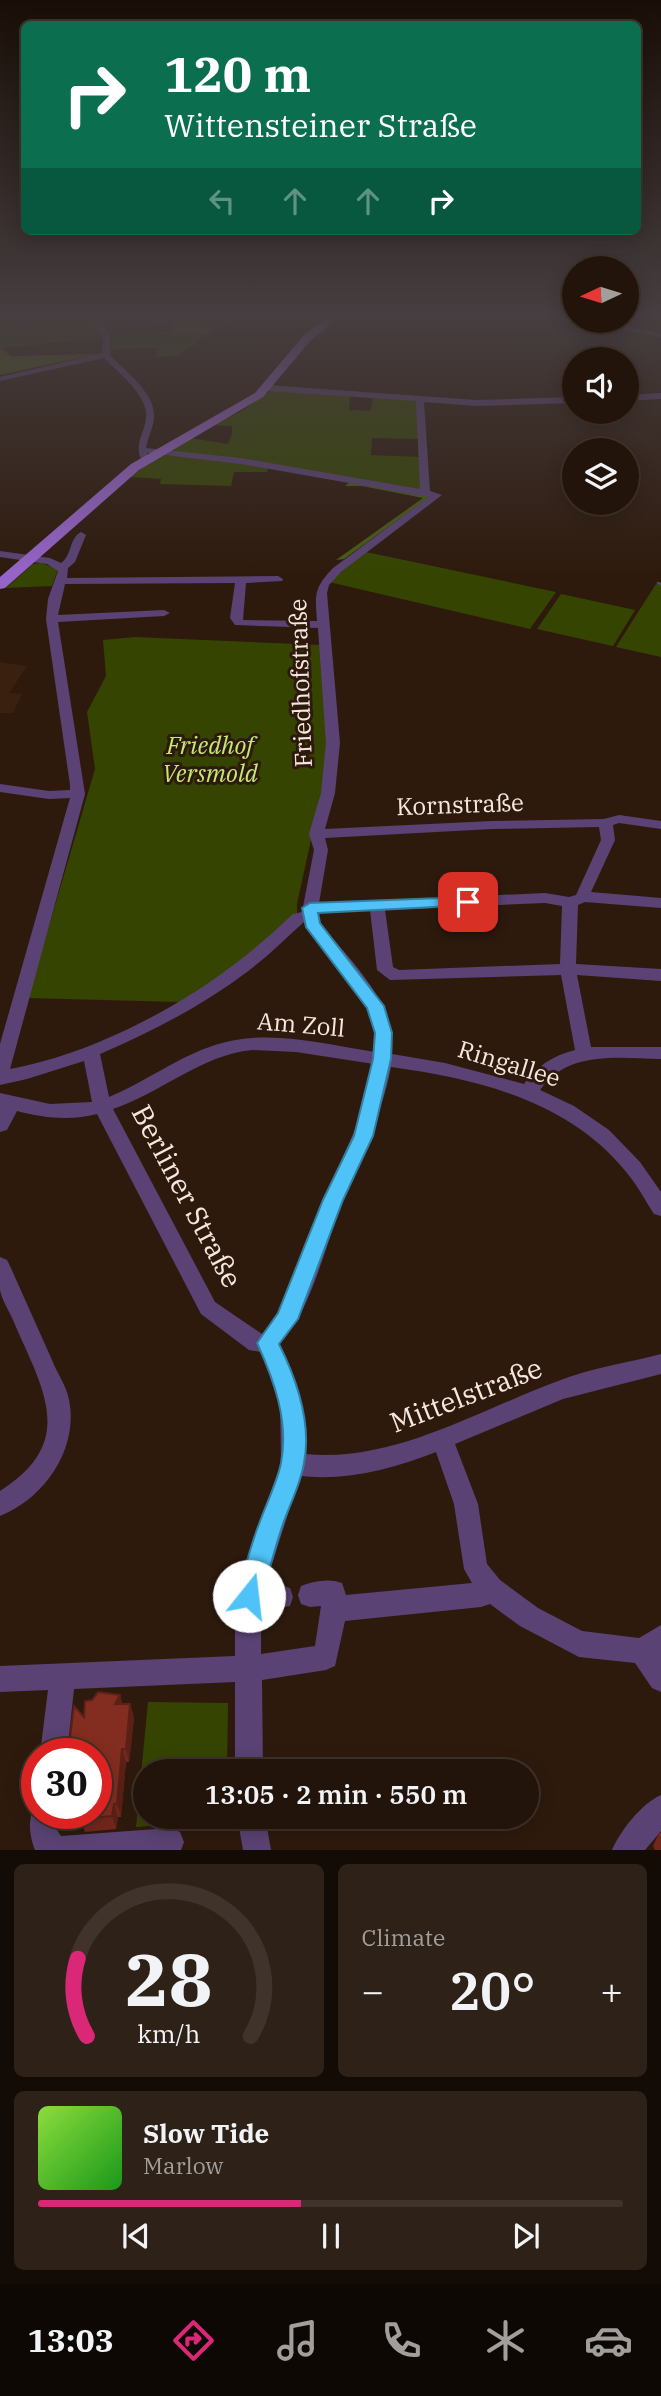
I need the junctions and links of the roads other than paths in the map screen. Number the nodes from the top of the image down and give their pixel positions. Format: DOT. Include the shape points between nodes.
graph roads {
  1 [pos="145,400"];
  2 [pos="252,400"];
  3 [pos="420,400"];
  4 [pos="445,400"];
  5 [pos="562,400"];
  6 [pos="148,454"];
  7 [pos="431,494"];
  8 [pos="81,536"];
  9 [pos="0,554"];
  10 [pos="31,558"];
  11 [pos="62,567"];
  12 [pos="242,579"];
  13 [pos="278,579"];
  14 [pos="61,581"];
  15 [pos="0,585"];
  16 [pos="164,613"];
  17 [pos="52,619"];
  18 [pos="322,625"];
  19 [pos="0,788"];
  20 [pos="78,794"];
  21 [pos="612,821"];
  22 [pos="661,825"];
  23 [pos="316,834"];
  24 [pos="577,900"];
  25 [pos="661,903"];
  26 [pos="377,906"];
  27 [pos="309,911"];
  28 [pos="566,969"];
  29 [pos="661,975"];
  30 [pos="91,1050"];
  31 [pos="661,1052"];
  32 [pos="584,1053"];
  33 [pos="382,1059"];
  34 [pos="0,1077"];
  35 [pos="529,1091"];
  36 [pos="6,1102"];
  37 [pos="104,1108"];
  38 [pos="0,1125"];
  39 [pos="661,1208"];
  40 [pos="0,1266"];
  41 [pos="267,1343"];
  42 [pos="661,1364"];
  43 [pos="441,1438"];
  44 [pos="293,1464"];
  45 [pos="0,1505"];
  46 [pos="491,1589"];
  47 [pos="310,1595"];
  48 [pos="281,1597"];
  49 [pos="248,1600"];
  50 [pos="336,1609"];
  51 [pos="652,1645"];
  52 [pos="248,1668"];
  53 [pos="63,1676"];
  54 [pos="0,1679"];
  55 [pos="661,1679"];
  56 [pos="55,1738"];
  57 [pos="249,1759"];
  58 [pos="661,1809"];
  59 [pos="43,1829"];
  60 [pos="253,1829"];
  61 [pos="170,1842"];
  62 [pos="59,1850"];
  63 [pos="257,1850"];
  64 [pos="626,1850"];
  1 -- 6 [label="street" via="150,414"];
  2 -- 6 [label="main road"];
  3 -- 7 [label="street"];
  4 -- 5 [label="street"];
  6 -- 7 [label="street" via="241,461"];
  6 -- 10 [label="main road"];
  7 -- 18 [label="street, Friedhofstraße" via="324,584"];
  8 -- 11 [label="street" via="70,562"];
  9 -- 10 [label="street"];
  10 -- 11 [label="street"];
  10 -- 15 [label="main road"];
  11 -- 14 [label="street"];
  12 -- 13 [label="street"];
  12 -- 14 [label="street"];
  12 -- 18 [label="street" via="239,623"];
  14 -- 17 [label="street"];
  16 -- 17 [label="street"];
  17 -- 20 [label="street"];
  18 -- 23 [label="street, Friedhofstraße" via="332,743 328,793"];
  19 -- 20 [label="street"];
  20 -- 34 [label="street"];
  21 -- 22 [label="street, Kornstraße"];
  21 -- 23 [label="street, Kornstraße"];
  21 -- 24 [label="street" via="608,840"];
  23 -- 27 [label="street, Friedhofstraße" via="321,850"];
  24 -- 25 [label="street"];
  24 -- 26 [label="street"];
  24 -- 28 [label="street"];
  26 -- 27 [label="street"];
  26 -- 28 [label="street" via="385,970 396,975"];
  27 -- 30 [label="street" via="232,975"];
  27 -- 33 [label="street, Am Zoll" via="312,923 375,1006 383,1033"];
  28 -- 29 [label="street"];
  28 -- 32 [label="street"];
  30 -- 34 [label="street" via="23,1075"];
  30 -- 37 [label="street"];
  31 -- 32 [label="street"];
  32 -- 35 [label="street" via="551,1065 537,1076"];
  33 -- 35 [label="street, Ringallee"];
  33 -- 37 [label="street, Am Zoll" via="268,1043 237,1045 208,1054"];
  33 -- 41 [label="street" via="363,1136 287,1319"];
  35 -- 39 [label="street, Ringallee" via="561,1105 618,1147"];
  36 -- 37 [label="street, Berliner Straße" via="56,1111"];
  36 -- 38 [label="street"];
  37 -- 41 [label="street, Berliner Straße" via="208,1308 257,1343"];
  40 -- 45 [label="street" via="58,1399 60,1426 41,1472"];
  41 -- 44 [label="street" via="283,1374 290,1404"];
  42 -- 43 [label="street, Mittelstraße" via="560,1390"];
  43 -- 44 [label="street, Mittelstraße" via="363,1466 331,1469"];
  43 -- 46 [label="street" via="466,1504 477,1569"];
  44 -- 49 [label="street"];
  46 -- 50 [label="street" via="481,1595"];
  46 -- 51 [label="street" via="529,1617 579,1644"];
  47 -- 50 [label="street" via="333,1592"];
  48 -- 49 [label="street"];
  49 -- 52 [label="street"];
  50 -- 52 [label="street" via="326,1657"];
  51 -- 55 [label="street"];
  52 -- 53 [label="street"];
  52 -- 57 [label="street"];
  53 -- 54 [label="street"];
  53 -- 56 [label="street"];
  58 -- 64 [label="street"];
  59 -- 62 [label="street" via="47,1844"];
  60 -- 63 [label="street"];
  61 -- 62 [label="street"];
}
